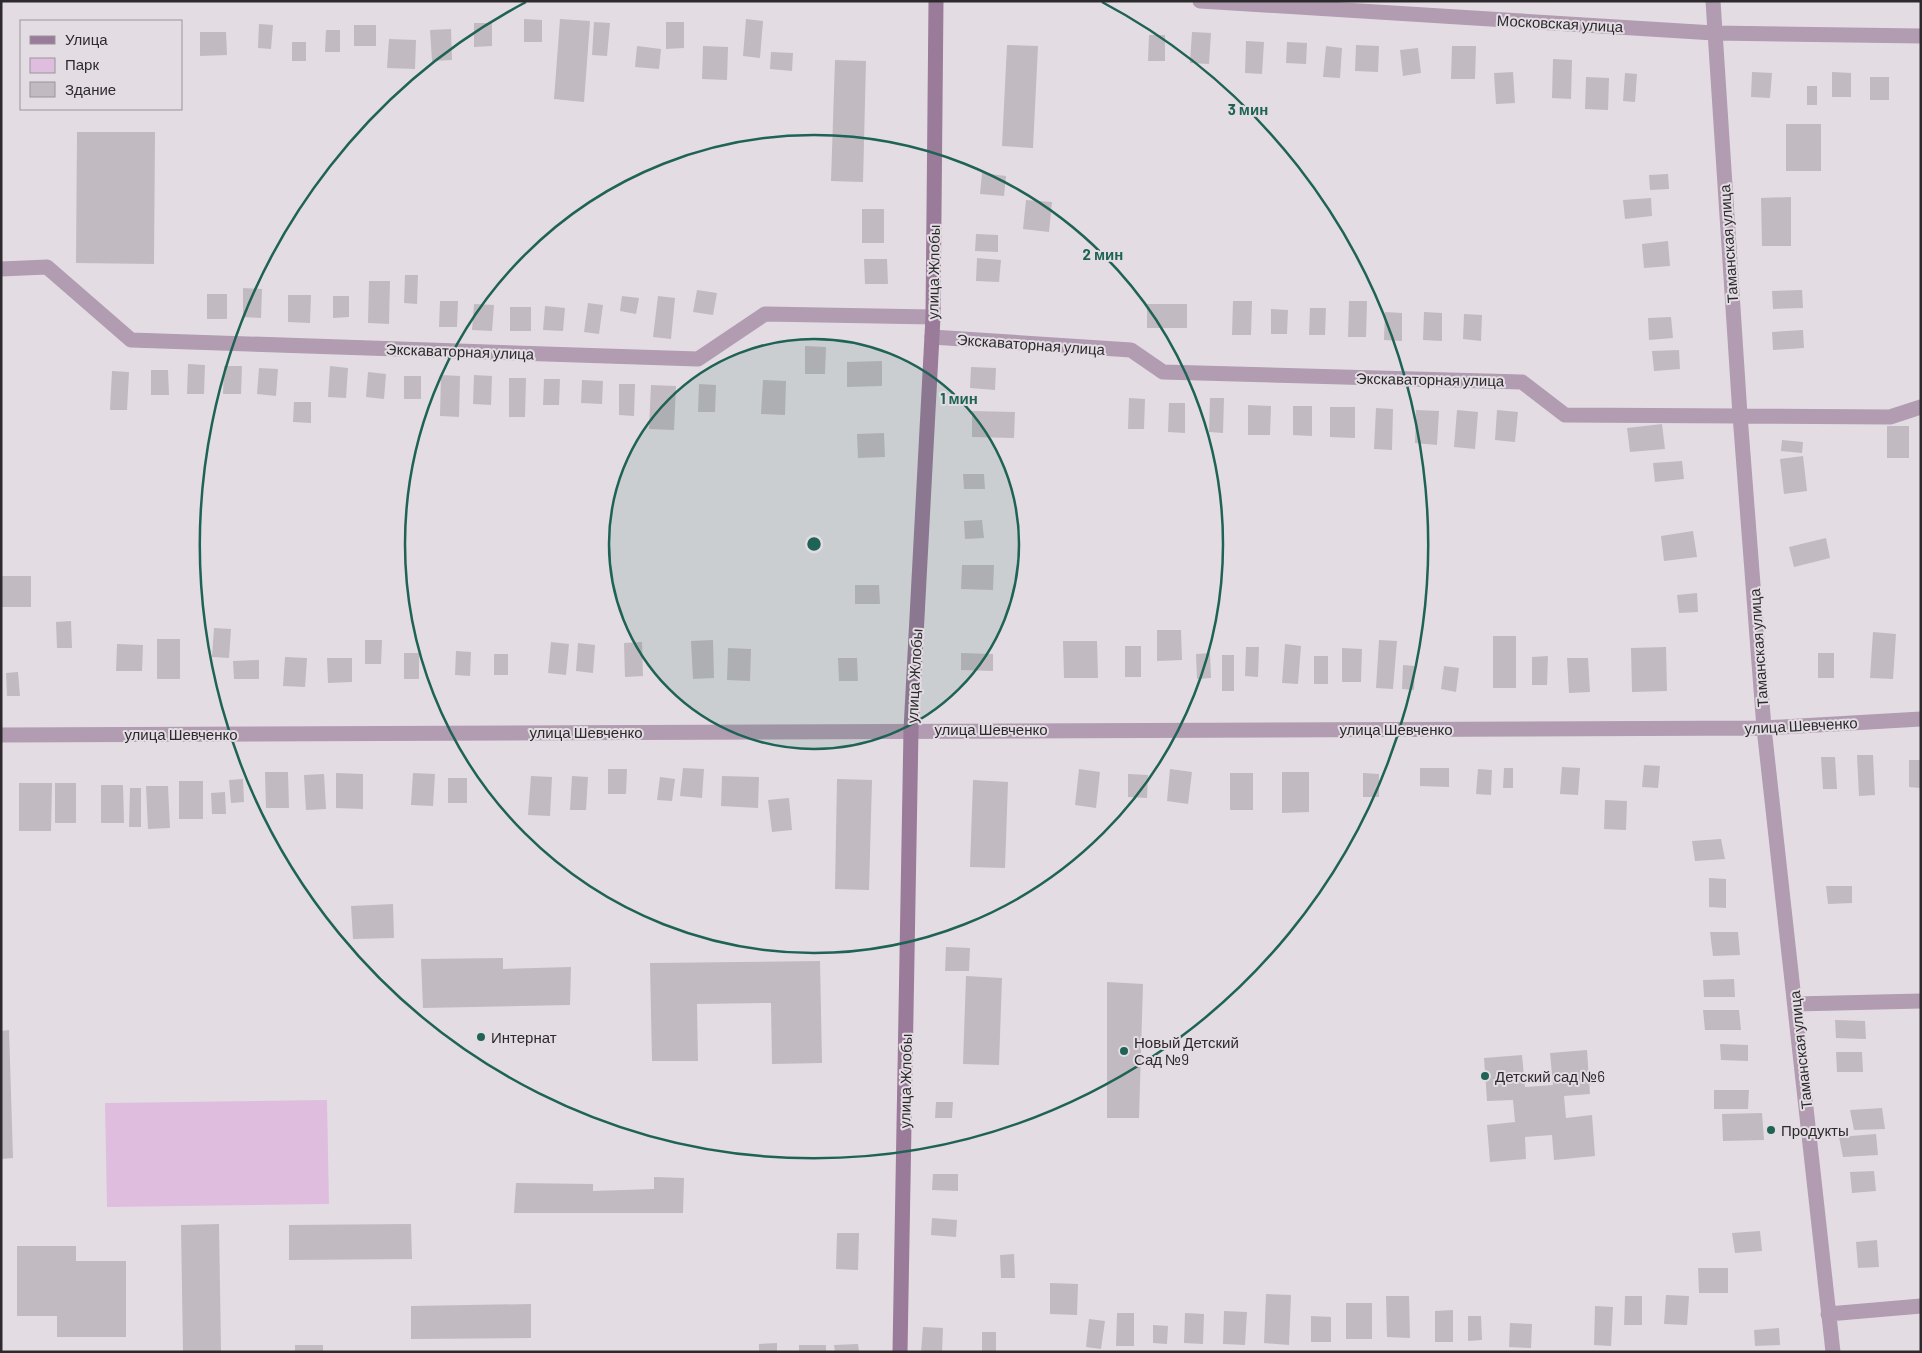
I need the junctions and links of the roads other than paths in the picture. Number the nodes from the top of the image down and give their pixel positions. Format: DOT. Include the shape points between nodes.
graph roads {
  1 [pos="936,1"];
  2 [pos="1200,1"];
  3 [pos="1713,1"];
  4 [pos="1714,32"];
  5 [pos="1921,36"];
  6 [pos="1,270"];
  7 [pos="933,317"];
  8 [pos="932,337"];
  9 [pos="1921,407"];
  10 [pos="1740,415"];
  11 [pos="1921,719"];
  12 [pos="1764,728"];
  13 [pos="911,730"];
  14 [pos="1,735"];
  15 [pos="1921,1001"];
  16 [pos="1795,1004"];
  17 [pos="1921,1306"];
  18 [pos="1828,1314"];
  19 [pos="900,1352"];
  20 [pos="1833,1352"];
  1 -- 7 [label="street, улица Жлобы"];
  2 -- 4 [label="street, Московская улица"];
  3 -- 4 [label="street, Таманская улица"];
  4 -- 5 [label="street, Московская улица"];
  4 -- 10 [label="street, Таманская улица"];
  6 -- 7 [label="street, Экскаваторная улица" via="47,267 131,340 698,359 765,314"];
  7 -- 8 [label="street, улица Жлобы"];
  8 -- 10 [label="street, Экскаваторная улица" via="1131,350 1164,372 1522,382 1565,415"];
  8 -- 13 [label="street, улица Жлобы"];
  9 -- 10 [label="street, Экскаваторная улица" via="1890,417"];
  10 -- 12 [label="street, Таманская улица"];
  11 -- 12 [label="street, улица Шевченко"];
  12 -- 13 [label="street, улица Шевченко"];
  12 -- 16 [label="street, Таманская улица"];
  13 -- 14 [label="street, улица Шевченко"];
  13 -- 19 [label="street, улица Жлобы"];
  15 -- 16 [label="street"];
  16 -- 18 [label="street, Таманская улица"];
  17 -- 18 [label="street"];
  18 -- 20 [label="street, Таманская улица"];
}
